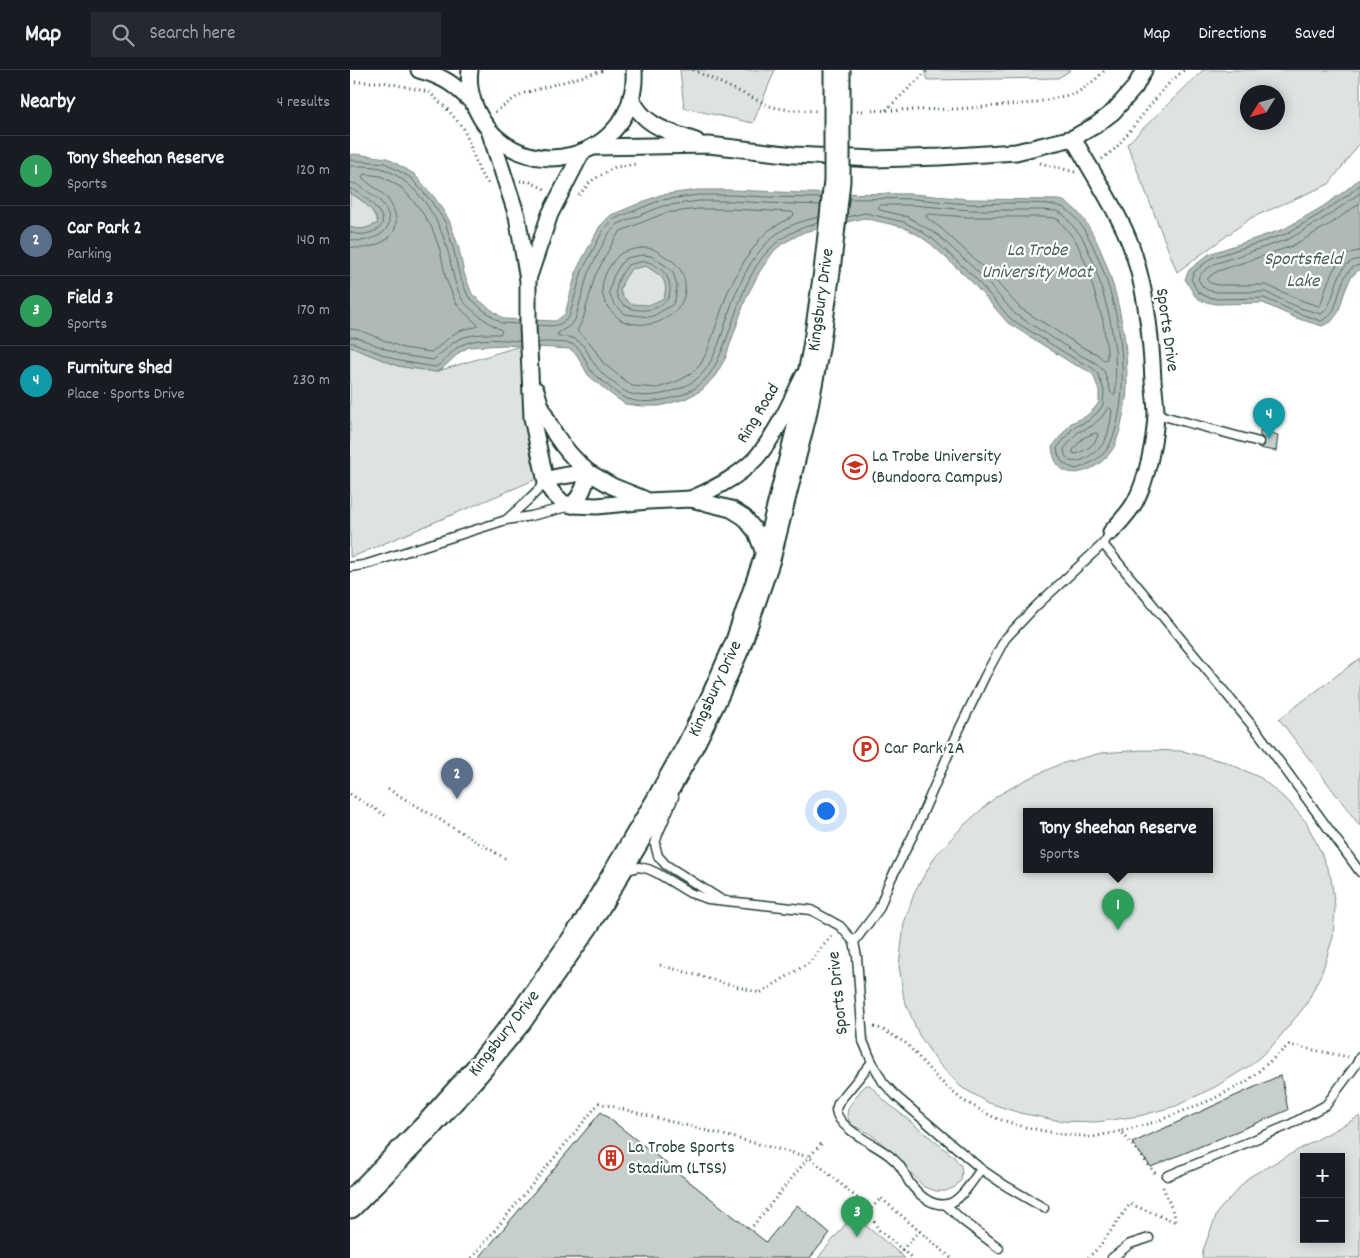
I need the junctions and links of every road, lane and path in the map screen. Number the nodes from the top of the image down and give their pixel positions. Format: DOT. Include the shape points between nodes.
graph roads {
  1 [pos="419,70"];
  2 [pos="470,70"];
  3 [pos="605,70"];
  4 [pos="634,70"];
  5 [pos="693,70"];
  6 [pos="837,70"];
  7 [pos="928,70"];
  8 [pos="1105,70"];
  9 [pos="1144,70"];
  10 [pos="1184,70"];
  11 [pos="632,98"];
  12 [pos="474,104"];
  13 [pos="819,110"];
  14 [pos="848,111"];
  15 [pos="886,111"];
  16 [pos="486,125"];
  17 [pos="1073,138"];
  18 [pos="709,145"];
  19 [pos="588,150"];
  20 [pos="1090,168"];
  21 [pos="528,280"];
  22 [pos="816,348"];
  23 [pos="530,367"];
  24 [pos="1156,414"];
  25 [pos="1259,442"];
  26 [pos="588,472"];
  27 [pos="546,482"];
  28 [pos="691,499"];
  29 [pos="648,501"];
  30 [pos="572,506"];
  31 [pos="506,520"];
  32 [pos="1107,538"];
  33 [pos="767,560"];
  34 [pos="350,567"];
  35 [pos="680,776"];
  36 [pos="388,789"];
  37 [pos="350,794"];
  38 [pos="388,817"];
  39 [pos="508,860"];
  40 [pos="1360,872"];
  41 [pos="616,874"];
  42 [pos="721,900"];
  43 [pos="840,926"];
  44 [pos="854,942"];
  45 [pos="660,965"];
  46 [pos="861,1024"];
  47 [pos="1359,1058"];
  48 [pos="872,1062"];
  49 [pos="1120,1131"];
  50 [pos="821,1144"];
  51 [pos="809,1157"];
  52 [pos="981,1169"];
  53 [pos="1167,1176"];
  54 [pos="946,1204"];
  55 [pos="350,1205"];
  56 [pos="1044,1208"];
  57 [pos="868,1212"];
  58 [pos="752,1227"];
  59 [pos="919,1231"];
  60 [pos="1149,1238"];
  61 [pos="999,1248"];
  62 [pos="902,1250"];
  63 [pos="472,1258"];
  64 [pos="912,1258"];
  65 [pos="951,1258"];
  66 [pos="1088,1258"];
  67 [pos="1112,1258"];
  1 -- 12 [label="street" via="446,80"];
  2 -- 12 [label="street"];
  3 -- 16 [label="path" via="521,94"];
  4 -- 11 [label="street"];
  5 -- 13 [label="path" via="772,107"];
  6 -- 22 [label="main road, Kingsbury Drive, bridge" via="837,181"];
  7 -- 15 [label="path"];
  8 -- 15 [label="path" via="1077,93 1034,103 956,110"];
  9 -- 17 [label="street" via="1135,87 1113,112"];
  10 -- 20 [label="path" via="1166,86 1116,148"];
  11 -- 18 [label="street" via="649,122"];
  11 -- 19 [label="street" via="610,134"];
  12 -- 16 [label="street, Ring Road"];
  14 -- 15 [label="path"];
  16 -- 19 [label="street" via="504,143 522,153 542,158 563,158"];
  16 -- 21 [label="street, Ring Road" via="517,216"];
  17 -- 18 [label="street" via="1016,152 894,158 794,154"];
  17 -- 20 [label="street, Sports Drive"];
  18 -- 19 [label="street"];
  19 -- 21 [label="street, Ring Road" via="550,214"];
  20 -- 24 [label="street, Sports Drive" via="1122,225 1136,264 1151,345"];
  21 -- 23 [label="street, Ring Road"];
  22 -- 28 [label="street, Ring Road" via="787,408 755,459 713,490"];
  22 -- 33 [label="main road, Kingsbury Drive" via="803,416"];
  23 -- 26 [label="street, Ring Road" via="548,423 573,459"];
  23 -- 27 [label="street, Ring Road" via="532,418"];
  24 -- 25 [label="lane"];
  24 -- 32 [label="street, Sports Drive" via="1146,474 1135,503"];
  26 -- 27 [label="street"];
  26 -- 29 [label="street, Ring Road"];
  26 -- 30 [label="street" via="584,489"];
  27 -- 30 [label="street, Ring Road" via="563,503"];
  27 -- 31 [label="lane"];
  28 -- 29 [label="street, Ring Road"];
  28 -- 33 [label="street, Ring Road" via="731,509 744,517 756,532"];
  29 -- 30 [label="street, Ring Road"];
  30 -- 31 [label="lane"];
  31 -- 34 [label="lane"];
  32 -- 40 [label="lane" via="1260,735"];
  32 -- 44 [label="lane" via="1005,639 959,730 879,909"];
  33 -- 35 [label="main road, Kingsbury Drive" via="738,644"];
  35 -- 41 [label="main road, Kingsbury Drive" via="657,805"];
  35 -- 42 [label="lane, Sports Drive" via="655,844 658,856 666,865"];
  36 -- 39 [label="path"];
  37 -- 38 [label="path"];
  41 -- 42 [label="lane, Sports Drive" via="631,868 648,869 690,893"];
  41 -- 55 [label="main road, Kingsbury Drive" via="587,923 519,1020 428,1126"];
  42 -- 43 [label="lane, Sports Drive" via="811,910"];
  43 -- 44 [label="lane, Sports Drive"];
  43 -- 45 [label="path" via="809,963 760,993"];
  44 -- 46 [label="lane, Sports Drive"];
  46 -- 48 [label="lane, Sports Drive" via="863,1041"];
  46 -- 49 [label="path" via="882,1029 907,1044 962,1100 995,1118 1059,1134 1093,1137"];
  47 -- 49 [label="path" via="1289,1046 1246,1082 1211,1100 1155,1122"];
  47 -- 53 [label="lane" via="1326,1105 1289,1125"];
  48 -- 52 [label="lane, Sports Drive" via="883,1082 897,1097"];
  48 -- 54 [label="lane" via="838,1103 836,1111 848,1129 882,1150 900,1166 918,1193 929,1201"];
  49 -- 66 [label="path" via="1160,1179 1177,1222 1130,1204"];
  50 -- 51 [label="path"];
  51 -- 57 [label="path"];
  51 -- 58 [label="path"];
  51 -- 63 [label="path" via="598,1103"];
  52 -- 54 [label="lane" via="962,1193"];
  52 -- 56 [label="lane, Sports Drive"];
  54 -- 61 [label="lane"];
  57 -- 59 [label="path" via="880,1198"];
  57 -- 62 [label="path" via="879,1230"];
  59 -- 62 [label="path"];
  59 -- 65 [label="path"];
  60 -- 67 [label="lane" via="1130,1244"];
  62 -- 64 [label="path"];
}
